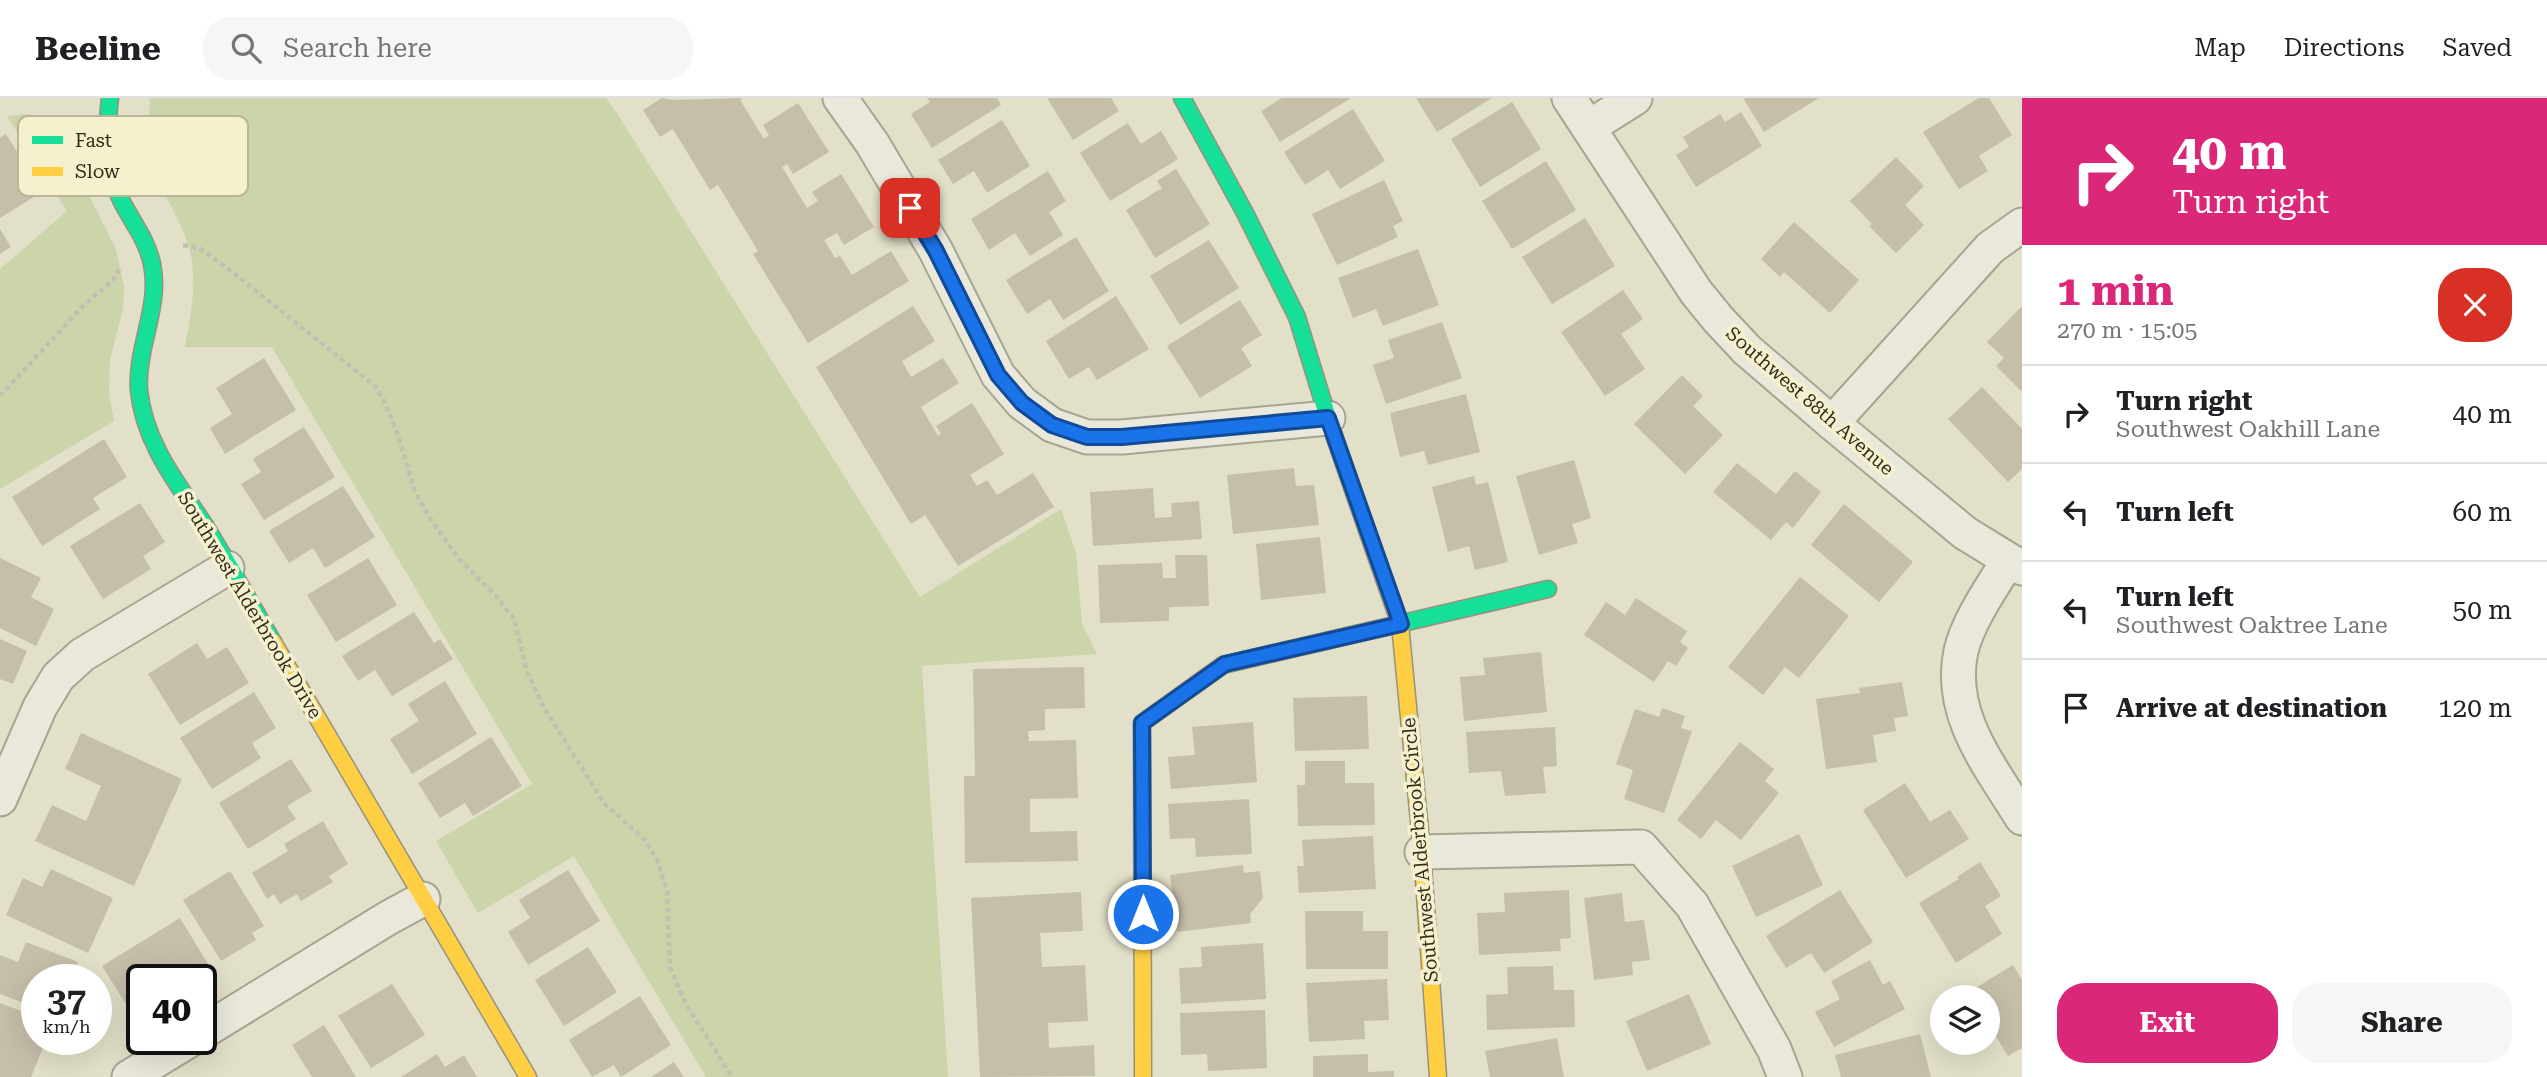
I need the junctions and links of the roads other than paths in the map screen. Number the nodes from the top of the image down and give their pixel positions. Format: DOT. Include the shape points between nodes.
graph roads {
  1 [pos="110,98"];
  2 [pos="839,98"];
  3 [pos="1182,98"];
  4 [pos="1569,98"];
  5 [pos="1635,98"];
  6 [pos="108,116"];
  7 [pos="1589,128"];
  8 [pos="120,196"];
  9 [pos="2022,225"];
  10 [pos="1328,418"];
  11 [pos="1832,423"];
  12 [pos="2015,564"];
  13 [pos="227,568"];
  14 [pos="1548,589"];
  15 [pos="1401,624"];
  16 [pos="0,799"];
  17 [pos="2022,818"];
  18 [pos="1422,852"];
  19 [pos="422,899"];
  20 [pos="217,1023"];
  21 [pos="166,1055"];
  22 [pos="130,1077"];
  23 [pos="528,1077"];
  24 [pos="1143,1077"];
  25 [pos="1438,1077"];
  26 [pos="1785,1077"];
  1 -- 6 [label="street, Southwest Alderbrook Drive"];
  2 -- 10 [label="street" via="872,143 936,251 998,375 1022,403 1052,425 1087,437 1122,437"];
  3 -- 10 [label="street, Southwest Alderbrook Circle" via="1297,317"];
  4 -- 7 [label="street, Southwest 88th Avenue"];
  5 -- 7 [label="street"];
  7 -- 11 [label="street, Southwest 88th Avenue" via="1718,319"];
  8 -- 13 [label="street, Southwest Alderbrook Drive" via="150,254 154,307 140,364 139,401 153,446"];
  9 -- 11 [label="street" via="1990,248"];
  10 -- 15 [label="street, Southwest Alderbrook Circle"];
  11 -- 12 [label="street, Southwest 88th Avenue" via="1965,533"];
  12 -- 17 [label="street" via="1978,612 1962,650 1959,676 1962,711 1969,729"];
  13 -- 16 [label="street" via="82,655 58,677"];
  13 -- 19 [label="street, Southwest Alderbrook Drive"];
  14 -- 15 [label="street"];
  15 -- 18 [label="street, Southwest Alderbrook Circle"];
  15 -- 24 [label="street" via="1225,664 1142,723"];
  18 -- 25 [label="street, Southwest Alderbrook Circle"];
  18 -- 26 [label="street" via="1641,847 1692,905 1774,1049"];
  19 -- 20 [label="street"];
  19 -- 23 [label="street, Southwest Alderbrook Drive"];
  21 -- 22 [label="street"];
}
